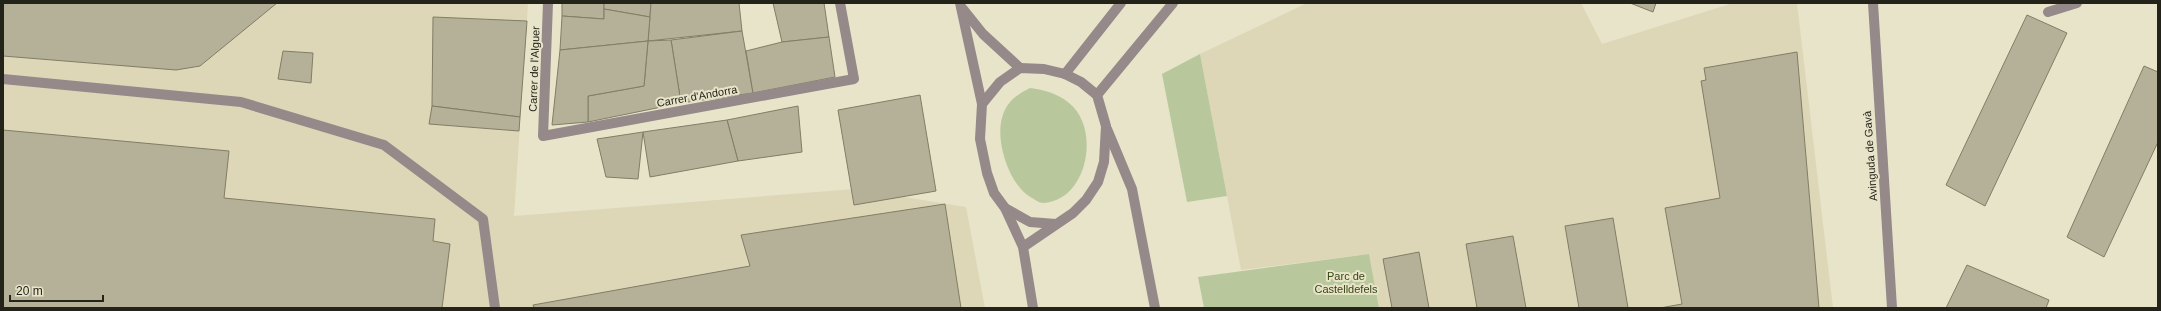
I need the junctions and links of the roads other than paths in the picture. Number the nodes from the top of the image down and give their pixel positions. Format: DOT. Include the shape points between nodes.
graph roads {
  1 [pos="548,3"];
  2 [pos="840,3"];
  3 [pos="1121,3"];
  4 [pos="1173,3"];
  5 [pos="1873,3"];
  6 [pos="2077,3"];
  7 [pos="961,5"];
  8 [pos="2048,12"];
  9 [pos="1020,68"];
  10 [pos="1065,74"];
  11 [pos="3,79"];
  12 [pos="1097,95"];
  13 [pos="982,104"];
  14 [pos="1106,126"];
  15 [pos="544,136"];
  16 [pos="1005,208"];
  17 [pos="1056,224"];
  18 [pos="1023,247"];
  19 [pos="495,308"];
  20 [pos="1033,308"];
  21 [pos="1155,308"];
  22 [pos="1892,308"];
  1 -- 15 [label="street, Carrer de l'Alguer"];
  2 -- 15 [label="street, Carrer d'Andorra" via="854,79"];
  3 -- 10 [label="street"];
  4 -- 12 [label="street"];
  5 -- 22 [label="street, Avinguda de Gavà"];
  6 -- 8 [label="street"];
  7 -- 9 [label="street" via="983,34"];
  7 -- 13 [label="street"];
  9 -- 10 [label="street" via="1044,69"];
  9 -- 13 [label="street" via="1000,82"];
  10 -- 12 [label="street" via="1081,82"];
  11 -- 19 [label="street" via="241,102 384,145 483,219"];
  12 -- 14 [label="street"];
  13 -- 16 [label="street" via="980,139 987,173 994,193"];
  14 -- 17 [label="street" via="1104,162 1098,182 1073,213"];
  14 -- 21 [label="street" via="1132,189"];
  16 -- 17 [label="street" via="1030,222"];
  16 -- 18 [label="street"];
  17 -- 18 [label="street"];
  18 -- 20 [label="street"];
}
